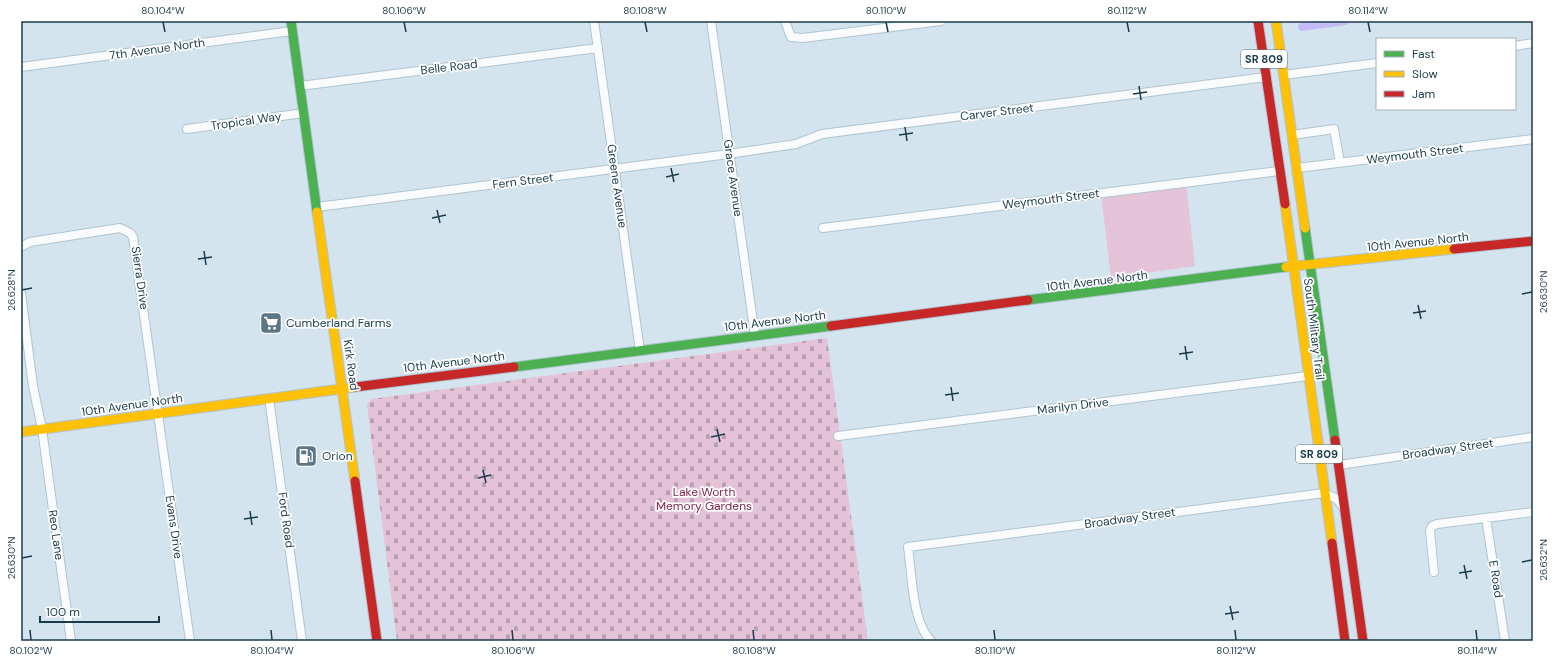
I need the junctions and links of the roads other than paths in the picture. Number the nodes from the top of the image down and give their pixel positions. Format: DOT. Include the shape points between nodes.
graph roads {
  1 [pos="291,21"];
  2 [pos="594,21"];
  3 [pos="711,21"];
  4 [pos="785,21"];
  5 [pos="941,21"];
  6 [pos="1258,21"];
  7 [pos="1276,21"];
  8 [pos="292,31"];
  9 [pos="1533,43"];
  10 [pos="1516,46"];
  11 [pos="598,48"];
  12 [pos="1376,63"];
  13 [pos="21,67"];
  14 [pos="1284,75"];
  15 [pos="1266,77"];
  16 [pos="300,86"];
  17 [pos="304,113"];
  18 [pos="187,129"];
  19 [pos="1292,135"];
  20 [pos="1533,139"];
  21 [pos="729,154"];
  22 [pos="1340,163"];
  23 [pos="1297,168"];
  24 [pos="614,169"];
  25 [pos="1279,171"];
  26 [pos="317,207"];
  27 [pos="823,228"];
  28 [pos="1533,241"];
  29 [pos="21,247"];
  30 [pos="1310,265"];
  31 [pos="1294,266"];
  32 [pos="21,293"];
  33 [pos="755,336"];
  34 [pos="640,351"];
  35 [pos="1308,376"];
  36 [pos="342,388"];
  37 [pos="269,398"];
  38 [pos="159,413"];
  39 [pos="42,429"];
  40 [pos="21,432"];
  41 [pos="838,436"];
  42 [pos="1533,437"];
  43 [pos="1339,465"];
  44 [pos="1324,493"];
  45 [pos="1345,509"];
  46 [pos="1533,512"];
  47 [pos="1486,518"];
  48 [pos="1434,572"];
  49 [pos="71,641"];
  50 [pos="190,641"];
  51 [pos="302,641"];
  52 [pos="377,641"];
  53 [pos="931,641"];
  54 [pos="1345,641"];
  55 [pos="1363,641"];
  56 [pos="1505,641"];
  1 -- 8 [label="street, Kirk Road"];
  2 -- 11 [label="street, Greene Avenue"];
  3 -- 21 [label="street, Grace Avenue"];
  4 -- 5 [label="street" via="791,37 802,38"];
  6 -- 15 [label="street, South Military Trail / SR 809"];
  7 -- 14 [label="street, South Military Trail / SR 809"];
  8 -- 13 [label="street, 7th Avenue North"];
  8 -- 16 [label="street, Kirk Road"];
  9 -- 10 [label="street"];
  11 -- 16 [label="street, Belle Road"];
  11 -- 24 [label="street, Greene Avenue"];
  12 -- 14 [label="street"];
  14 -- 19 [label="street, South Military Trail / SR 809"];
  15 -- 21 [label="street, Carver Street" via="822,134 796,144"];
  15 -- 25 [label="street, South Military Trail / SR 809"];
  16 -- 17 [label="street, Kirk Road"];
  17 -- 18 [label="street, Tropical Way"];
  17 -- 26 [label="street, Kirk Road"];
  19 -- 22 [label="street" via="1334,130"];
  19 -- 23 [label="street, South Military Trail / SR 809"];
  20 -- 22 [label="street, Weymouth Street"];
  21 -- 24 [label="street, Fern Street"];
  21 -- 33 [label="street, Grace Avenue"];
  22 -- 23 [label="street, Weymouth Street"];
  23 -- 30 [label="street, South Military Trail / SR 809"];
  24 -- 26 [label="street, Fern Street"];
  24 -- 34 [label="street, Greene Avenue"];
  25 -- 27 [label="street, Weymouth Street"];
  25 -- 31 [label="street, South Military Trail / SR 809"];
  26 -- 36 [label="street, Kirk Road"];
  28 -- 30 [label="street, 10th Avenue North"];
  29 -- 38 [label="street, Sierra Drive" via="30,242 120,228 130,233 135,242"];
  30 -- 31 [label="street, 10th Avenue North"];
  30 -- 43 [label="street, South Military Trail / SR 809"];
  31 -- 33 [label="street, 10th Avenue North"];
  31 -- 35 [label="street, South Military Trail / SR 809"];
  32 -- 39 [label="street" via="33,386"];
  33 -- 34 [label="street, 10th Avenue North"];
  34 -- 36 [label="street, 10th Avenue North"];
  35 -- 41 [label="street, Marilyn Drive"];
  35 -- 44 [label="street, South Military Trail / SR 809"];
  36 -- 37 [label="street, 10th Avenue North"];
  36 -- 52 [label="street, Kirk Road"];
  37 -- 38 [label="street, 10th Avenue North"];
  37 -- 51 [label="street, Ford Road"];
  38 -- 39 [label="street, 10th Avenue North"];
  38 -- 50 [label="street, Evans Drive"];
  39 -- 40 [label="street, 10th Avenue North"];
  39 -- 49 [label="street, Reo Lane"];
  42 -- 43 [label="street, Broadway Street"];
  43 -- 45 [label="street, South Military Trail / SR 809"];
  44 -- 45 [label="street" via="1337,499"];
  44 -- 53 [label="street, Broadway Street" via="908,547 918,615 925,634"];
  44 -- 54 [label="street, South Military Trail / SR 809"];
  45 -- 55 [label="street, South Military Trail / SR 809"];
  46 -- 47 [label="street"];
  47 -- 48 [label="street" via="1432,526 1430,531"];
  47 -- 56 [label="street, E Road"];
}
